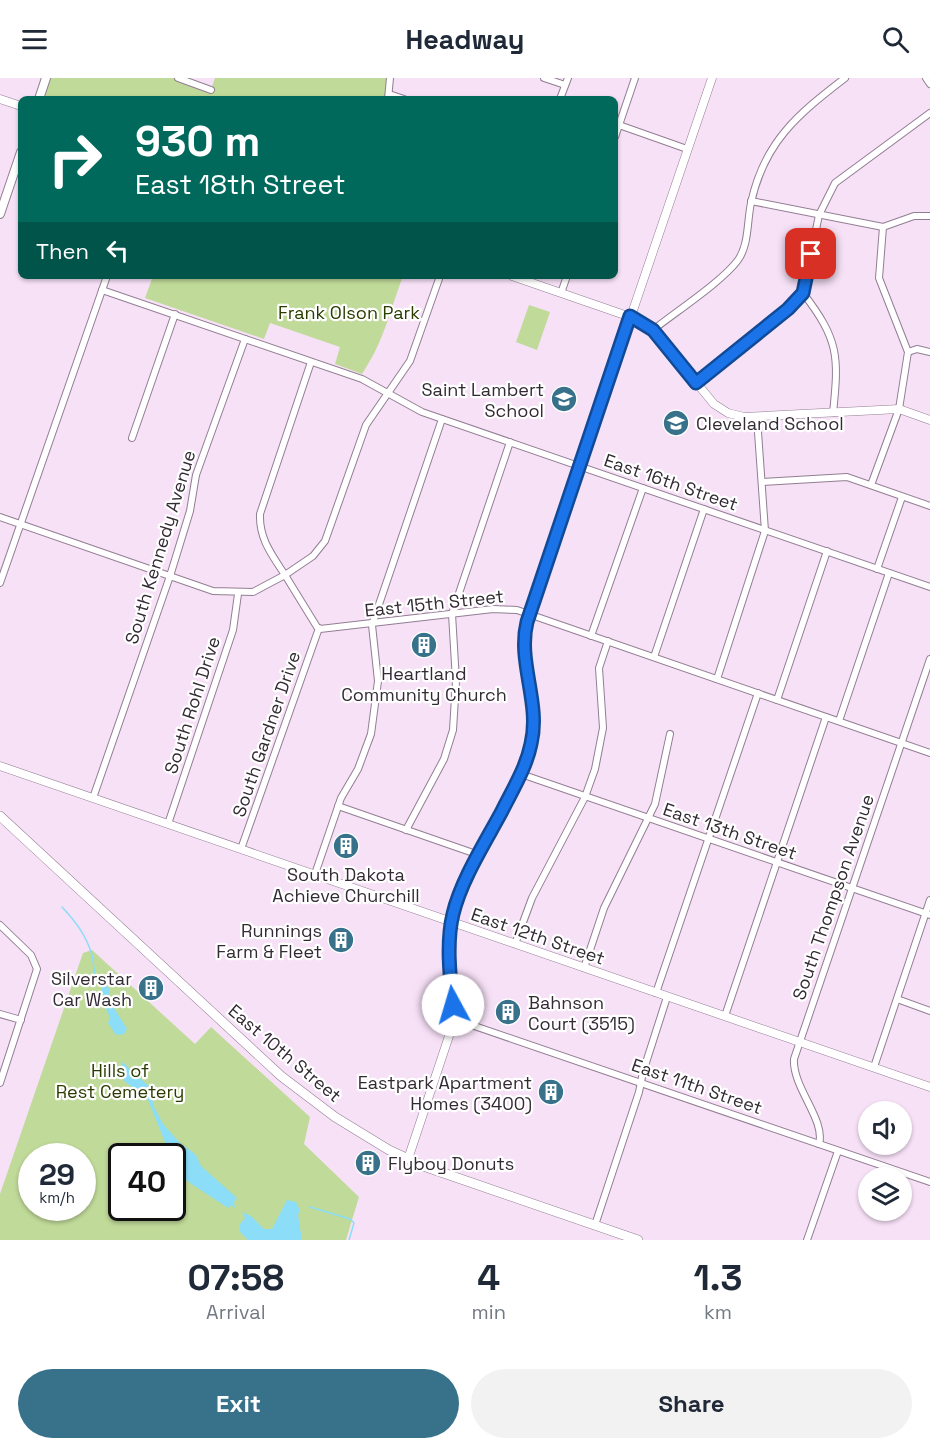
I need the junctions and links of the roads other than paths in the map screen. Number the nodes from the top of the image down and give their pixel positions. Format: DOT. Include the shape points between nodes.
graph roads {
  1 [pos="46,78"];
  2 [pos="178,78"];
  3 [pos="390,78"];
  4 [pos="544,78"];
  5 [pos="568,78"];
  6 [pos="635,78"];
  7 [pos="712,78"];
  8 [pos="845,78"];
  9 [pos="926,78"];
  10 [pos="930,84"];
  11 [pos="565,85"];
  12 [pos="211,90"];
  13 [pos="40,96"];
  14 [pos="388,96"];
  15 [pos="561,96"];
  16 [pos="0,99"];
  17 [pos="18,105"];
  18 [pos="930,113"];
  19 [pos="619,125"];
  20 [pos="618,128"];
  21 [pos="687,149"];
  22 [pos="18,161"];
  23 [pos="751,201"];
  24 [pos="0,214"];
  25 [pos="819,215"];
  26 [pos="930,216"];
  27 [pos="883,227"];
  28 [pos="105,279"];
  29 [pos="439,279"];
  30 [pos="521,279"];
  31 [pos="566,279"];
  32 [pos="102,290"];
  33 [pos="561,293"];
  34 [pos="803,293"];
  35 [pos="175,314"];
  36 [pos="630,316"];
  37 [pos="653,330"];
  38 [pos="245,339"];
  39 [pos="908,352"];
  40 [pos="930,352"];
  41 [pos="311,362"];
  42 [pos="696,383"];
  43 [pos="388,394"];
  44 [pos="899,410"];
  45 [pos="833,413"];
  46 [pos="757,418"];
  47 [pos="442,419"];
  48 [pos="930,420"];
  49 [pos="132,438"];
  50 [pos="510,442"];
  51 [pos="580,466"];
  52 [pos="762,482"];
  53 [pos="871,485"];
  54 [pos="643,488"];
  55 [pos="902,497"];
  56 [pos="930,506"];
  57 [pos="704,509"];
  58 [pos="0,517"];
  59 [pos="21,524"];
  60 [pos="765,531"];
  61 [pos="827,551"];
  62 [pos="877,569"];
  63 [pos="889,573"];
  64 [pos="285,575"];
  65 [pos="170,576"];
  66 [pos="0,584"];
  67 [pos="930,587"];
  68 [pos="238,594"];
  69 [pos="452,614"];
  70 [pos="529,615"];
  71 [pos="372,625"];
  72 [pos="319,628"];
  73 [pos="591,636"];
  74 [pos="608,641"];
  75 [pos="654,657"];
  76 [pos="930,659"];
  77 [pos="717,679"];
  78 [pos="758,693"];
  79 [pos="777,700"];
  80 [pos="826,717"];
  81 [pos="839,721"];
  82 [pos="670,734"];
  83 [pos="901,742"];
  84 [pos="930,753"];
  85 [pos="0,766"];
  86 [pos="520,774"];
  87 [pos="585,797"];
  88 [pos="93,798"];
  89 [pos="338,806"];
  90 [pos="0,816"];
  91 [pos="650,820"];
  92 [pos="168,824"];
  93 [pos="406,830"];
  94 [pos="708,840"];
  95 [pos="242,849"];
  96 [pos="479,855"];
  97 [pos="776,863"];
  98 [pos="315,874"];
  99 [pos="851,888"];
  100 [pos="930,900"];
  101 [pos="928,914"];
  102 [pos="451,922"];
  103 [pos="0,925"];
  104 [pos="515,944"];
  105 [pos="584,968"];
  106 [pos="656,993"];
  107 [pos="667,997"];
  108 [pos="897,999"];
  109 [pos="930,1011"];
  110 [pos="0,1014"];
  111 [pos="725,1016"];
  112 [pos="454,1019"];
  113 [pos="21,1020"];
  114 [pos="800,1042"];
  115 [pos="874,1067"];
  116 [pos="0,1083"];
  117 [pos="641,1083"];
  118 [pos="930,1087"];
  119 [pos="819,1144"];
  120 [pos="838,1151"];
  121 [pos="408,1159"];
  122 [pos="930,1182"];
  123 [pos="595,1225"];
  124 [pos="638,1240"];
  125 [pos="807,1240"];
  1 -- 13 [label="main road"];
  2 -- 12 [label="street"];
  3 -- 14 [label="street"];
  4 -- 11 [label="street"];
  5 -- 11 [label="street"];
  6 -- 19 [label="street"];
  7 -- 21 [label="street"];
  8 -- 23 [label="street" via="784,130 763,164"];
  9 -- 10 [label="street"];
  11 -- 15 [label="street"];
  16 -- 17 [label="street"];
  18 -- 25 [label="street" via="835,183"];
  19 -- 20 [label="street"];
  19 -- 21 [label="street"];
  21 -- 36 [label="street"];
  22 -- 24 [label="main road"];
  23 -- 25 [label="street"];
  23 -- 37 [label="street" via="745,242 737,261"];
  25 -- 27 [label="street"];
  25 -- 34 [label="street"];
  26 -- 27 [label="street" via="914,216"];
  27 -- 39 [label="street" via="878,260 881,287"];
  28 -- 32 [label="street"];
  29 -- 43 [label="street" via="410,361"];
  30 -- 33 [label="street"];
  31 -- 33 [label="street"];
  32 -- 35 [label="street, East 16th Street"];
  32 -- 59 [label="street"];
  33 -- 36 [label="street"];
  34 -- 42 [label="street"];
  34 -- 45 [label="street" via="816,309 837,356"];
  35 -- 38 [label="street, East 16th Street"];
  35 -- 49 [label="street"];
  36 -- 37 [label="street"];
  36 -- 51 [label="street"];
  37 -- 42 [label="street"];
  38 -- 41 [label="street, East 16th Street"];
  38 -- 65 [label="street, South Kennedy Avenue" via="196,475 190,511"];
  39 -- 40 [label="street"];
  39 -- 44 [label="street"];
  41 -- 43 [label="street, East 16th Street" via="362,379"];
  41 -- 64 [label="street" via="260,514 264,541"];
  42 -- 46 [label="street" via="720,409"];
  43 -- 47 [label="street, East 16th Street"];
  43 -- 64 [label="street" via="366,425 325,541 308,561"];
  44 -- 45 [label="street"];
  44 -- 48 [label="street"];
  44 -- 53 [label="street"];
  45 -- 46 [label="street"];
  46 -- 52 [label="street"];
  47 -- 50 [label="street, East 16th Street"];
  47 -- 71 [label="street"];
  50 -- 51 [label="street, East 16th Street"];
  50 -- 69 [label="street"];
  51 -- 54 [label="street, East 16th Street"];
  51 -- 70 [label="street"];
  52 -- 53 [label="street" via="835,477"];
  52 -- 60 [label="street"];
  53 -- 55 [label="street"];
  54 -- 57 [label="street, East 16th Street"];
  54 -- 73 [label="street"];
  55 -- 56 [label="street"];
  55 -- 62 [label="street"];
  57 -- 60 [label="street, East 16th Street"];
  57 -- 75 [label="street"];
  58 -- 59 [label="street"];
  59 -- 65 [label="street"];
  59 -- 66 [label="street"];
  60 -- 61 [label="street, East 16th Street"];
  60 -- 77 [label="street"];
  61 -- 62 [label="street, East 16th Street"];
  61 -- 79 [label="street"];
  62 -- 63 [label="street, East 16th Street"];
  63 -- 67 [label="street, East 16th Street"];
  63 -- 81 [label="street"];
  64 -- 68 [label="street" via="261,589"];
  64 -- 72 [label="street"];
  65 -- 68 [label="street" via="213,591"];
  65 -- 88 [label="street, South Kennedy Avenue"];
  68 -- 92 [label="street, South Rohl Drive" via="233,630"];
  69 -- 70 [label="street, East 15th Street" via="493,609"];
  69 -- 71 [label="street, East 15th Street"];
  69 -- 93 [label="street" via="456,681 453,730 444,759"];
  70 -- 73 [label="street, East 15th Street"];
  70 -- 86 [label="street" via="524,643 534,721 531,745"];
  71 -- 72 [label="street, East 15th Street"];
  71 -- 89 [label="street" via="378,681 374,719 364,755"];
  72 -- 95 [label="street, South Gardner Drive"];
  73 -- 74 [label="street, East 15th Street"];
  74 -- 75 [label="street, East 15th Street"];
  74 -- 87 [label="street" via="599,668 602,736"];
  75 -- 77 [label="street, East 15th Street"];
  76 -- 83 [label="street, South Thompson Avenue"];
  77 -- 78 [label="street, East 15th Street"];
  78 -- 79 [label="street, East 15th Street"];
  78 -- 94 [label="street"];
  79 -- 80 [label="street, East 15th Street"];
  80 -- 81 [label="street, East 15th Street"];
  80 -- 97 [label="street"];
  81 -- 83 [label="street, East 15th Street"];
  82 -- 91 [label="street"];
  83 -- 84 [label="street, East 15th Street"];
  83 -- 99 [label="street, South Thompson Avenue"];
  85 -- 88 [label="street, East 12th Street"];
  86 -- 87 [label="street, East 13th Street"];
  86 -- 96 [label="street"];
  87 -- 91 [label="street, East 13th Street"];
  87 -- 104 [label="street" via="532,898"];
  88 -- 92 [label="street, East 12th Street"];
  89 -- 93 [label="street"];
  89 -- 98 [label="street"];
  90 -- 121 [label="main road, East 10th Street" via="298,1091 355,1130"];
  91 -- 94 [label="street, East 13th Street"];
  91 -- 105 [label="street" via="608,900"];
  92 -- 95 [label="street, East 12th Street"];
  93 -- 96 [label="street"];
  94 -- 97 [label="street, East 13th Street"];
  94 -- 106 [label="street"];
  95 -- 98 [label="street, East 12th Street"];
  96 -- 102 [label="street"];
  97 -- 99 [label="street, East 13th Street"];
  97 -- 111 [label="street"];
  98 -- 102 [label="street, East 12th Street"];
  99 -- 101 [label="street, East 13th Street"];
  99 -- 114 [label="street, South Thompson Avenue"];
  100 -- 101 [label="street"];
  101 -- 108 [label="street"];
  102 -- 104 [label="street, East 12th Street"];
  102 -- 112 [label="street"];
  103 -- 113 [label="street" via="37,965"];
  104 -- 105 [label="street, East 12th Street"];
  105 -- 106 [label="street, East 12th Street"];
  106 -- 107 [label="street, East 12th Street"];
  107 -- 111 [label="street, East 12th Street"];
  107 -- 117 [label="street"];
  108 -- 109 [label="street"];
  108 -- 115 [label="street"];
  110 -- 113 [label="street"];
  111 -- 114 [label="street, East 12th Street"];
  112 -- 117 [label="street, East 11th Street"];
  112 -- 121 [label="street"];
  113 -- 116 [label="street"];
  114 -- 115 [label="street, East 12th Street"];
  114 -- 119 [label="street, South Thompson Avenue" via="794,1066 820,1132"];
  115 -- 118 [label="street, East 12th Street"];
  117 -- 119 [label="street, East 11th Street"];
  117 -- 123 [label="street"];
  119 -- 120 [label="street, East 11th Street"];
  120 -- 122 [label="street, East 11th Street"];
  120 -- 125 [label="street"];
  121 -- 123 [label="main road, East 10th Street"];
  123 -- 124 [label="main road, East 10th Street"];
}
